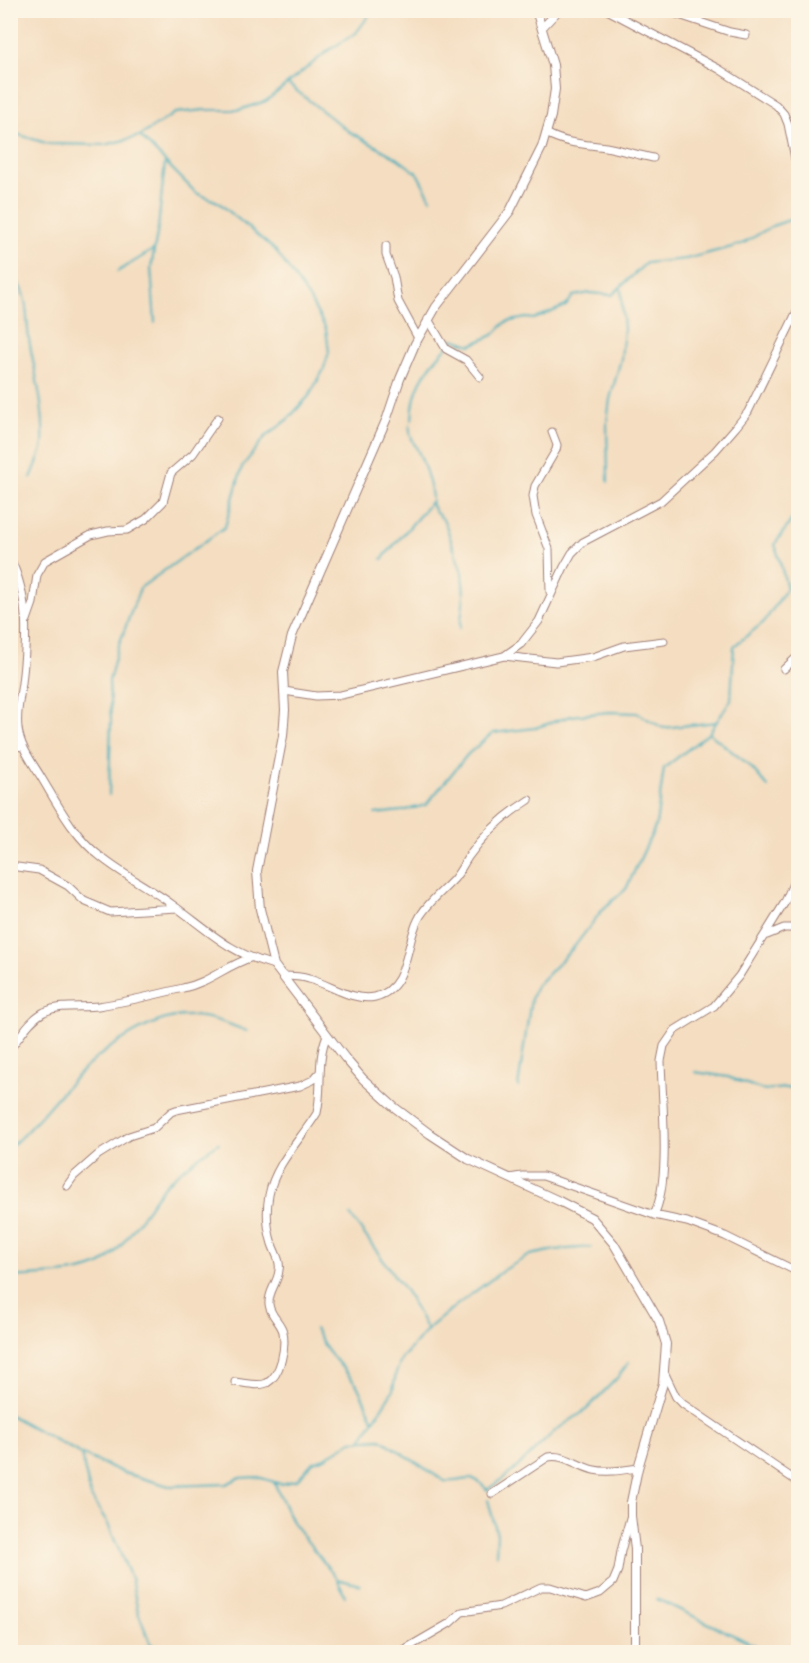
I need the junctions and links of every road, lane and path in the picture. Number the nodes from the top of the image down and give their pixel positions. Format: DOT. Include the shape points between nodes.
graph roads {
  1 [pos="536,10"];
  2 [pos="559,10"];
  3 [pos="607,10"];
  4 [pos="664,10"];
  5 [pos="542,28"];
  6 [pos="746,34"];
  7 [pos="546,133"];
  8 [pos="653,158"];
  9 [pos="796,163"];
  10 [pos="386,246"];
  11 [pos="798,309"];
  12 [pos="428,319"];
  13 [pos="418,338"];
  14 [pos="480,377"];
  15 [pos="218,418"];
  16 [pos="552,432"];
  17 [pos="10,558"];
  18 [pos="550,598"];
  19 [pos="25,625"];
  20 [pos="664,641"];
  21 [pos="504,656"];
  22 [pos="798,656"];
  23 [pos="784,669"];
  24 [pos="284,692"];
  25 [pos="10,745"];
  26 [pos="23,747"];
  27 [pos="529,800"];
  28 [pos="10,866"];
  29 [pos="798,872"];
  30 [pos="177,908"];
  31 [pos="798,928"];
  32 [pos="762,938"];
  33 [pos="250,958"];
  34 [pos="274,965"];
  35 [pos="282,976"];
  36 [pos="327,1035"];
  37 [pos="10,1050"];
  38 [pos="319,1073"];
  39 [pos="509,1178"];
  40 [pos="67,1186"];
  41 [pos="654,1215"];
  42 [pos="798,1272"];
  43 [pos="665,1374"];
  44 [pos="235,1382"];
  45 [pos="638,1468"];
  46 [pos="798,1482"];
  47 [pos="492,1494"];
  48 [pos="631,1516"];
  49 [pos="400,1653"];
  50 [pos="635,1653"];
  1 -- 5 [label="street"];
  2 -- 5 [label="street"];
  3 -- 9 [label="street" via="719,69 776,105 788,124"];
  4 -- 6 [label="street"];
  5 -- 7 [label="street" via="553,65 555,89"];
  7 -- 8 [label="street" via="573,144 608,147"];
  7 -- 12 [label="street" via="510,211"];
  10 -- 13 [label="street" via="398,301"];
  11 -- 18 [label="street" via="748,412 736,428 661,501 583,542 572,553"];
  12 -- 13 [label="street"];
  12 -- 14 [label="street" via="446,349 466,360"];
  13 -- 24 [label="street" via="292,636 283,672"];
  15 -- 19 [label="street" via="193,454 171,473 163,502 146,519 127,530 91,535 45,561 37,575"];
  16 -- 18 [label="street" via="556,450 533,496 549,549"];
  17 -- 19 [label="street" via="21,584"];
  18 -- 21 [label="street" via="530,633"];
  19 -- 26 [label="street" via="17,716"];
  20 -- 21 [label="street" via="556,662"];
  21 -- 24 [label="street" via="341,695"];
  22 -- 23 [label="street"];
  24 -- 34 [label="street" via="283,736 257,877"];
  25 -- 26 [label="street"];
  26 -- 30 [label="street" via="70,825 87,845"];
  27 -- 35 [label="street" via="496,824 422,914 405,964 394,985 384,993 361,997 309,979"];
  28 -- 30 [label="street" via="39,870 68,886 84,901 110,912"];
  29 -- 32 [label="street"];
  30 -- 33 [label="street" via="230,948"];
  31 -- 32 [label="street" via="784,928"];
  32 -- 41 [label="street" via="729,990 714,1006 675,1030 664,1046 663,1173"];
  33 -- 34 [label="street"];
  33 -- 37 [label="street" via="185,988 41,1013"];
  34 -- 35 [label="street"];
  35 -- 36 [label="street"];
  36 -- 38 [label="street"];
  36 -- 39 [label="street" via="363,1079 394,1107 468,1159"];
  38 -- 40 [label="street" via="300,1086 171,1112 154,1128 129,1136 98,1155"];
  38 -- 44 [label="street" via="317,1113 283,1161 269,1195 268,1231 280,1268 268,1298 283,1333 279,1366 267,1383"];
  39 -- 41 [label="street" via="543,1176"];
  39 -- 43 [label="street" via="583,1212 604,1230 659,1321 666,1344"];
  41 -- 42 [label="street" via="725,1236"];
  43 -- 45 [label="street"];
  43 -- 46 [label="street" via="682,1404"];
  45 -- 47 [label="street" via="597,1471 557,1456 548,1457"];
  45 -- 48 [label="street"];
  48 -- 49 [label="street" via="618,1570 613,1582 600,1593 590,1598 542,1587 501,1606 462,1612"];
  48 -- 50 [label="street" via="635,1549"];
}
